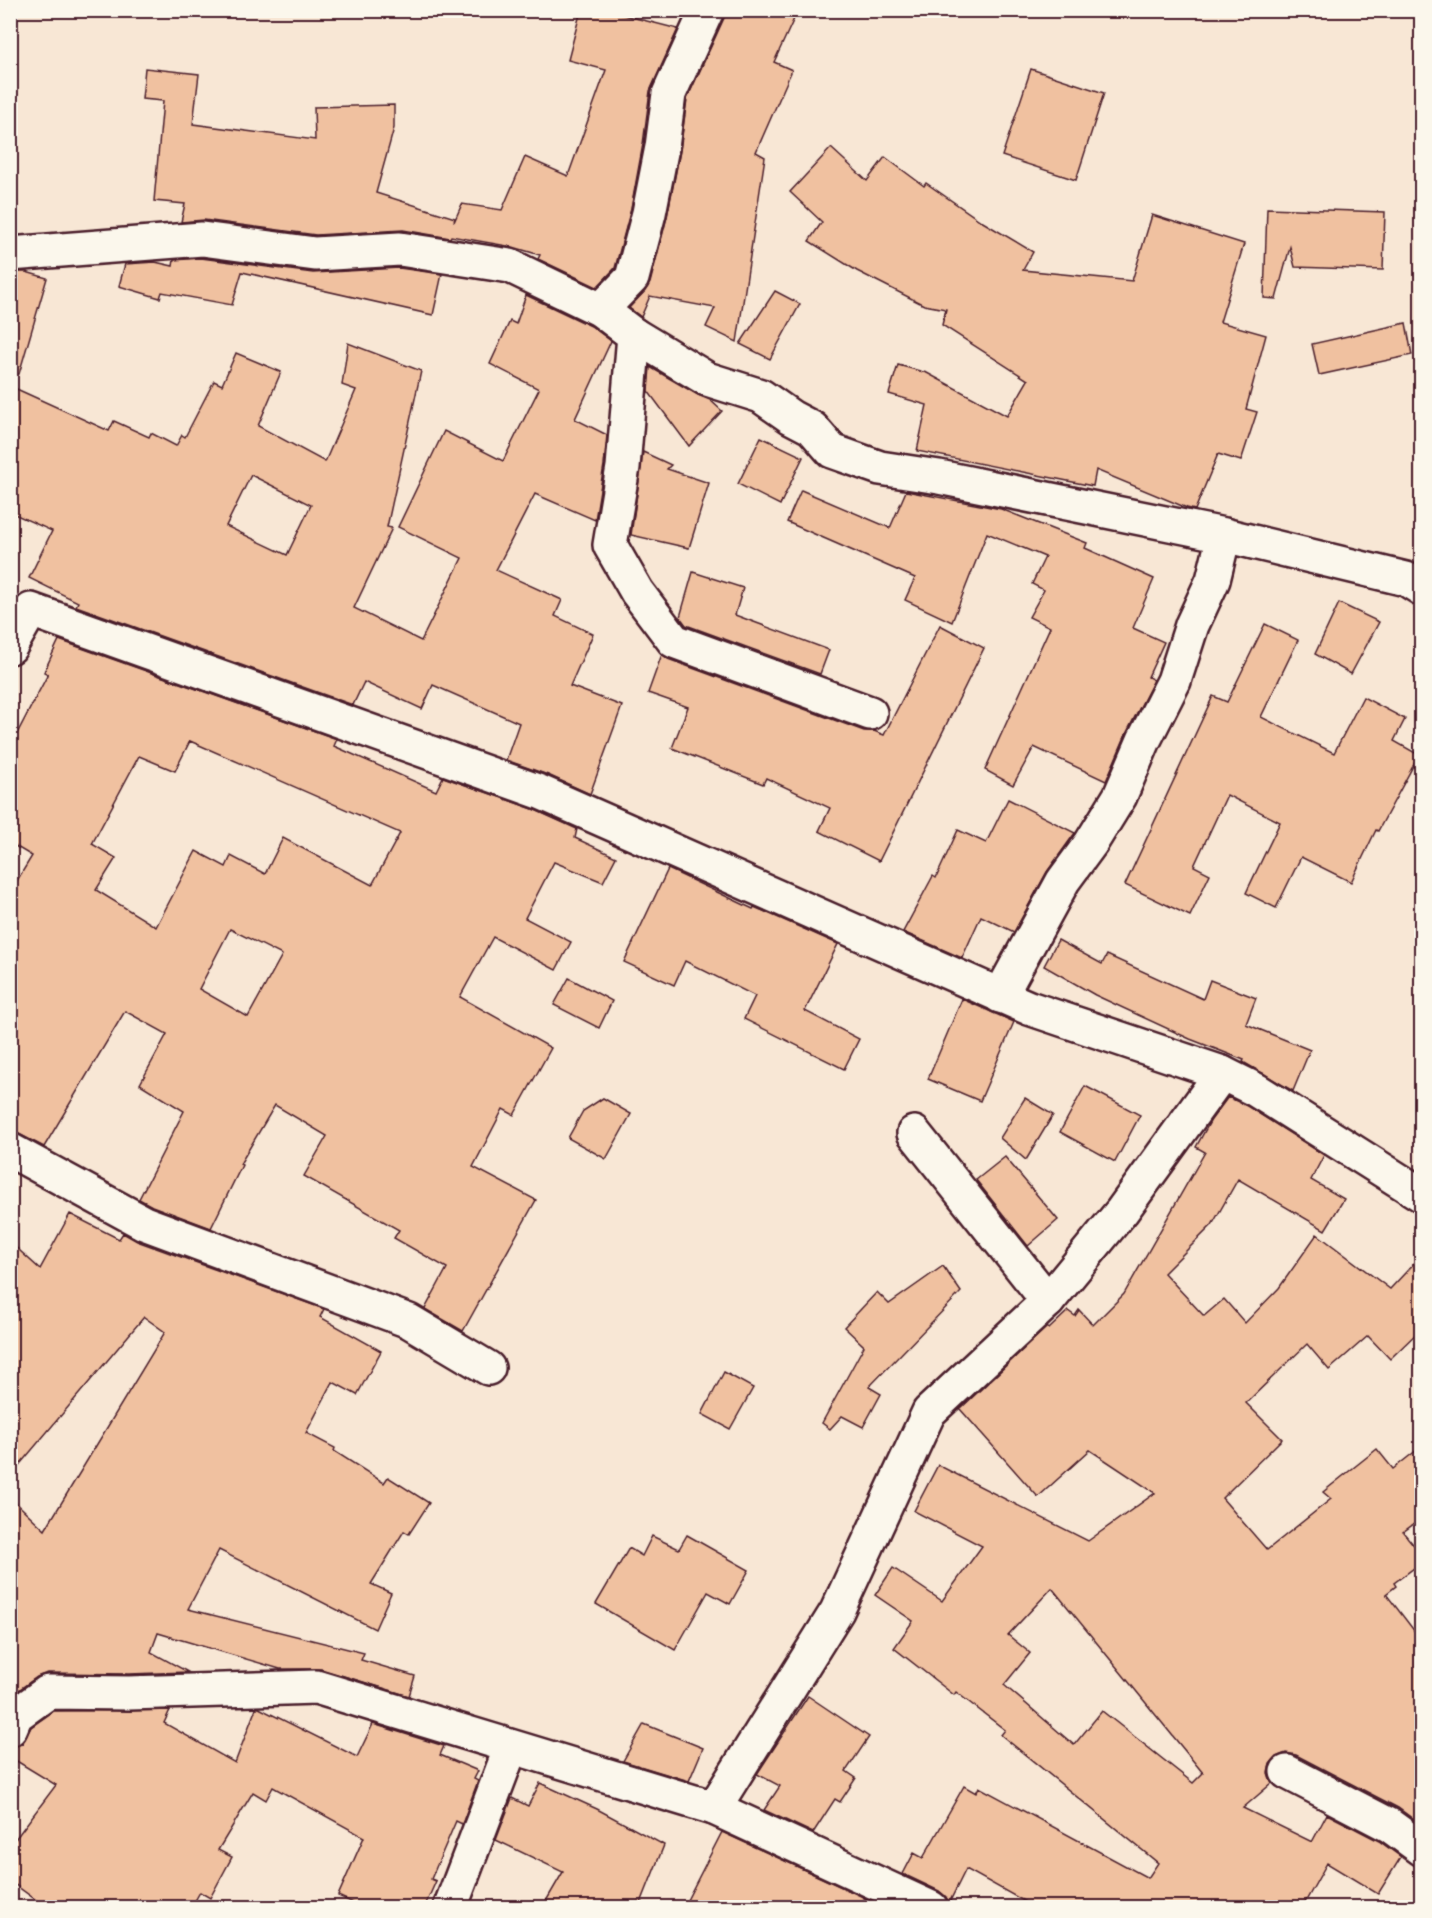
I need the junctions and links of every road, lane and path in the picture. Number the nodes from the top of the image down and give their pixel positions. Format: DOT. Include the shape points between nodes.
graph roads {
  1 [pos="707,10"];
  2 [pos="10,254"];
  3 [pos="601,310"];
  4 [pos="634,335"];
  5 [pos="1224,535"];
  6 [pos="1422,589"];
  7 [pos="10,647"];
  8 [pos="870,713"];
  9 [pos="1000,996"];
  10 [pos="1222,1074"];
  11 [pos="914,1133"];
  12 [pos="10,1150"];
  13 [pos="1422,1194"];
  14 [pos="1048,1301"];
  15 [pos="488,1368"];
  16 [pos="12,1718"];
  17 [pos="511,1747"];
  18 [pos="1287,1772"];
  19 [pos="714,1808"];
  20 [pos="1422,1849"];
  21 [pos="450,1908"];
  22 [pos="931,1908"];
  1 -- 3 [label="street" via="669,94 650,213 632,278"];
  2 -- 3 [label="street" via="202,239 315,254 400,249 510,266"];
  3 -- 4 [label="street"];
  4 -- 5 [label="street" via="707,379 761,396 812,428 832,451 880,468"];
  4 -- 8 [label="street" via="623,467 610,545 637,592 674,641"];
  5 -- 6 [label="street" via="1406,579"];
  5 -- 9 [label="street" via="1213,580 1192,625 1174,681 1120,796 1063,881"];
  7 -- 9 [label="street" via="31,610 540,792"];
  9 -- 10 [label="street"];
  10 -- 13 [label="street" via="1256,1090"];
  10 -- 14 [label="street" via="1122,1211"];
  11 -- 14 [label="street"];
  12 -- 15 [label="street" via="144,1223 409,1321"];
  14 -- 19 [label="street" via="928,1412 837,1611"];
  16 -- 17 [label="street" via="48,1692 129,1694 316,1688"];
  17 -- 19 [label="street"];
  17 -- 21 [label="street"];
  18 -- 20 [label="street" via="1389,1825"];
  19 -- 22 [label="street"];
}
